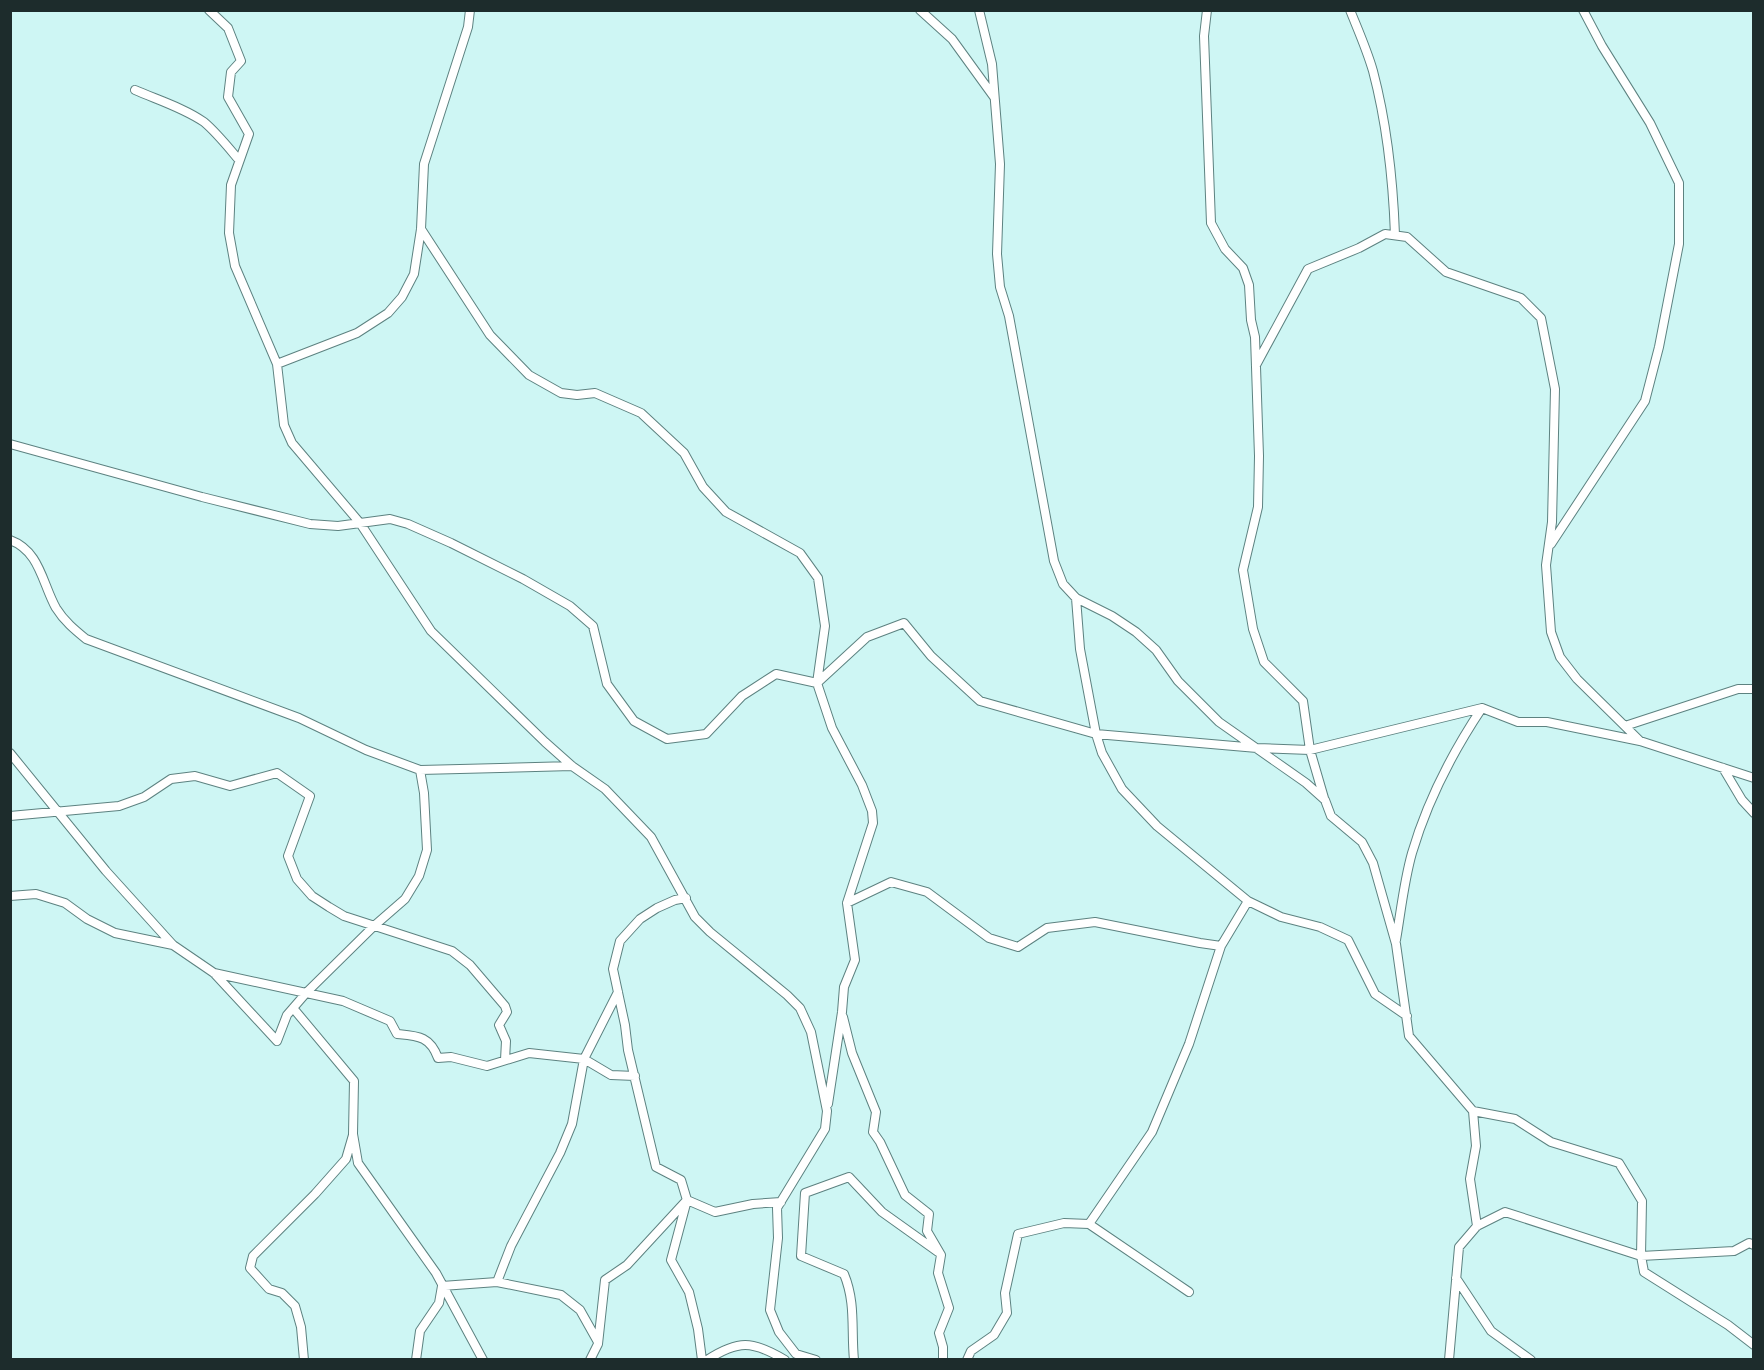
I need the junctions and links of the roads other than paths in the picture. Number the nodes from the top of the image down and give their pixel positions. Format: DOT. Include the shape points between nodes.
graph roads {
  1 [pos="209,10"];
  2 [pos="470,10"];
  3 [pos="920,10"];
  4 [pos="979,10"];
  5 [pos="1207,10"];
  6 [pos="1350,10"];
  7 [pos="1583,10"];
  8 [pos="135,90"];
  9 [pos="995,99"];
  10 [pos="239,160"];
  11 [pos="421,229"];
  12 [pos="1395,235"];
  13 [pos="277,364"];
  14 [pos="1256,365"];
  15 [pos="10,444"];
  16 [pos="360,523"];
  17 [pos="10,540"];
  18 [pos="1549,547"];
  19 [pos="1076,598"];
  20 [pos="817,683"];
  21 [pos="1754,689"];
  22 [pos="1482,708"];
  23 [pos="1625,726"];
  24 [pos="1096,734"];
  25 [pos="1640,741"];
  26 [pos="1257,748"];
  27 [pos="1310,750"];
  28 [pos="10,753"];
  29 [pos="572,766"];
  30 [pos="1723,768"];
  31 [pos="420,770"];
  32 [pos="1754,778"];
  33 [pos="1325,800"];
  34 [pos="60,812"];
  35 [pos="1754,813"];
  36 [pos="10,816"];
  37 [pos="10,896"];
  38 [pos="686,898"];
  39 [pos="1248,901"];
  40 [pos="848,903"];
  41 [pos="374,926"];
  42 [pos="1396,944"];
  43 [pos="173,945"];
  44 [pos="1221,946"];
  45 [pos="214,973"];
  46 [pos="307,992"];
  47 [pos="618,992"];
  48 [pos="293,1008"];
  49 [pos="842,1012"];
  50 [pos="1407,1016"];
  51 [pos="584,1059"];
  52 [pos="505,1060"];
  53 [pos="635,1076"];
  54 [pos="827,1110"];
  55 [pos="1473,1111"];
  56 [pos="353,1134"];
  57 [pos="687,1200"];
  58 [pos="781,1203"];
  59 [pos="1089,1224"];
  60 [pos="1477,1226"];
  61 [pos="1754,1245"];
  62 [pos="941,1255"];
  63 [pos="1641,1256"];
  64 [pos="1456,1278"];
  65 [pos="496,1282"];
  66 [pos="442,1286"];
  67 [pos="1189,1292"];
  68 [pos="598,1344"];
  69 [pos="1754,1345"];
  70 [pos="304,1359"];
  71 [pos="416,1359"];
  72 [pos="483,1359"];
  73 [pos="590,1359"];
  74 [pos="702,1359"];
  75 [pos="706,1359"];
  76 [pos="785,1359"];
  77 [pos="816,1359"];
  78 [pos="854,1359"];
  79 [pos="943,1359"];
  80 [pos="967,1359"];
  81 [pos="1449,1359"];
  82 [pos="1531,1359"];
  1 -- 10 [label="street" via="228,28 241,61 231,72 228,97 249,134"];
  2 -- 11 [label="street" via="424,164"];
  3 -- 9 [label="street" via="952,39"];
  4 -- 9 [label="street" via="992,64"];
  5 -- 14 [label="street" via="1204,36 1211,223 1225,249 1243,268 1249,285"];
  6 -- 12 [label="street" via="1372,70 1393,187"];
  7 -- 18 [label="street" via="1650,123 1678,183 1679,244 1645,401"];
  8 -- 10 [label="street" via="204,122"];
  9 -- 19 [label="street" via="1000,164 1000,287 1009,316 1054,561 1063,584"];
  10 -- 13 [label="street" via="231,184 229,233 235,266"];
  11 -- 13 [label="street" via="414,274 388,313 357,333"];
  11 -- 20 [label="street" via="490,335 530,375 561,393 595,393 641,413 684,453 703,487 726,512 800,553 818,578 825,626"];
  12 -- 14 [label="street" via="1385,234 1308,269"];
  12 -- 18 [label="street" via="1407,237 1446,272 1521,298 1541,318 1555,389"];
  13 -- 16 [label="street" via="284,425 292,443"];
  14 -- 27 [label="street" via="1258,507 1243,570 1253,629 1264,662 1303,701"];
  15 -- 16 [label="street" via="310,524"];
  16 -- 20 [label="street" via="390,519 408,524 570,606 593,626 607,684 634,721 667,739 706,734 742,696 776,674"];
  16 -- 29 [label="street" via="431,631"];
  17 -- 31 [label="street" via="32,554 56,608 86,639 299,718"];
  18 -- 23 [label="street" via="1546,565 1551,632 1560,657"];
  19 -- 24 [label="street" via="1080,649"];
  19 -- 26 [label="street" via="1136,632 1219,722"];
  20 -- 24 [label="street" via="867,636 903,623 931,656 980,700"];
  20 -- 40 [label="street" via="832,728 872,810 873,823"];
  21 -- 23 [label="street" via="1738,689"];
  22 -- 25 [label="street" via="1518,722 1547,722"];
  22 -- 27 [label="street"];
  22 -- 42 [label="street" via="1464,735 1428,809 1412,854"];
  23 -- 25 [label="street"];
  24 -- 26 [label="street"];
  24 -- 39 [label="street" via="1122,789 1157,826"];
  25 -- 30 [label="street"];
  26 -- 27 [label="street"];
  26 -- 33 [label="street"];
  27 -- 33 [label="street"];
  28 -- 34 [label="street"];
  29 -- 31 [label="street"];
  29 -- 38 [label="street" via="605,789 651,837"];
  30 -- 32 [label="street"];
  30 -- 35 [label="street"];
  31 -- 41 [label="street" via="427,850 419,876 405,899"];
  33 -- 42 [label="street" via="1331,816 1362,842 1373,863"];
  34 -- 36 [label="street"];
  34 -- 41 [label="street" via="119,806 144,797 171,779 195,776 230,786 277,773 310,796 288,856 297,879 329,908"];
  34 -- 43 [label="street" via="106,871"];
  37 -- 43 [label="street" via="36,894 65,903 114,933"];
  38 -- 47 [label="street" via="640,919 620,941 612,969"];
  38 -- 54 [label="street" via="695,917 710,932 800,1008 812,1032"];
  39 -- 44 [label="street"];
  39 -- 50 [label="street" via="1348,940 1375,994"];
  40 -- 44 [label="street" via="891,882 927,892 989,938 1018,947 1047,928 1095,922"];
  40 -- 49 [label="street" via="855,960 844,987"];
  41 -- 46 [label="street"];
  41 -- 52 [label="street" via="452,951 470,965 505,1006 507,1012 499,1025 506,1041"];
  42 -- 50 [label="street"];
  43 -- 45 [label="street"];
  44 -- 59 [label="street" via="1189,1044 1152,1132"];
  45 -- 46 [label="street"];
  45 -- 48 [label="street" via="278,1041"];
  46 -- 48 [label="street"];
  46 -- 52 [label="street" via="343,1001 390,1021 397,1034 420,1036 434,1047 438,1058 451,1057 487,1066"];
  47 -- 51 [label="street"];
  47 -- 53 [label="street"];
  48 -- 56 [label="street" via="354,1081"];
  49 -- 54 [label="street"];
  49 -- 62 [label="street" via="852,1053 876,1112 873,1132 905,1195 929,1214 927,1231"];
  50 -- 55 [label="street" via="1409,1036"];
  51 -- 52 [label="street" via="529,1053"];
  51 -- 53 [label="street" via="611,1075"];
  51 -- 65 [label="street" via="573,1124"];
  53 -- 57 [label="street" via="656,1167 681,1179"];
  54 -- 58 [label="street" via="825,1129"];
  55 -- 60 [label="street" via="1476,1146 1470,1179"];
  55 -- 63 [label="street" via="1515,1119 1551,1142 1619,1163 1642,1201"];
  56 -- 66 [label="street" via="358,1163"];
  56 -- 70 [label="street" via="346,1159 253,1256 250,1268 269,1289 282,1293 295,1306"];
  57 -- 58 [label="street" via="715,1212"];
  57 -- 68 [label="street" via="627,1265 605,1280"];
  57 -- 74 [label="street" via="671,1260 689,1292"];
  58 -- 77 [label="street" via="777,1208 778,1238 770,1310 779,1332 796,1354"];
  59 -- 67 [label="street"];
  59 -- 80 [label="street" via="1064,1223 1018,1234 1005,1293 1006,1313 994,1335 971,1351"];
  60 -- 63 [label="street" via="1505,1212"];
  60 -- 64 [label="street" via="1459,1247"];
  61 -- 63 [label="street" via="1749,1243 1734,1251"];
  62 -- 78 [label="street" via="882,1212 849,1177 805,1193 801,1256 844,1274 853,1304"];
  62 -- 79 [label="street" via="938,1273 949,1308 939,1333"];
  63 -- 69 [label="street" via="1644,1272"];
  64 -- 81 [label="street"];
  64 -- 82 [label="street" via="1491,1331"];
  65 -- 66 [label="street"];
  65 -- 68 [label="street" via="561,1295 580,1310"];
  66 -- 71 [label="street" via="439,1303 420,1331"];
  66 -- 72 [label="street"];
  68 -- 73 [label="street"];
  75 -- 76 [label="street" via="733,1345 744,1344"];
}
